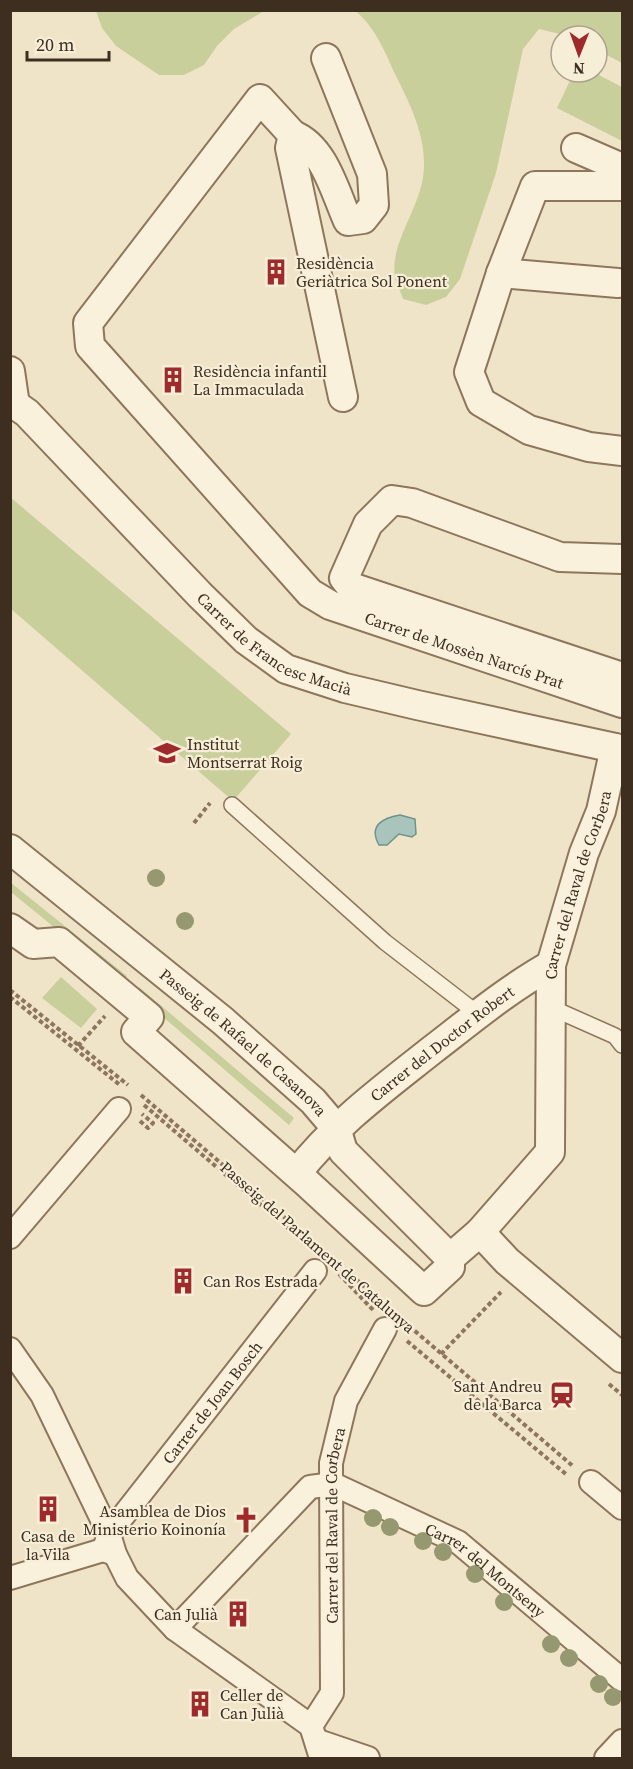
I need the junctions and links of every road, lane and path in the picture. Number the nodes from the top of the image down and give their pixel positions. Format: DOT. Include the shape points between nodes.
graph roads {
  1 [pos="326,58"];
  2 [pos="293,135"];
  3 [pos="576,148"];
  4 [pos="622,168"];
  5 [pos="622,186"];
  6 [pos="501,273"];
  7 [pos="618,283"];
  8 [pos="10,370"];
  9 [pos="343,397"];
  10 [pos="16,412"];
  11 [pos="622,451"];
  12 [pos="622,559"];
  13 [pos="622,677"];
  14 [pos="622,703"];
  15 [pos="619,746"];
  16 [pos="214,798"];
  17 [pos="232,805"];
  18 [pos="194,823"];
  19 [pos="10,849"];
  20 [pos="10,928"];
  21 [pos="551,965"];
  22 [pos="521,981"];
  23 [pos="10,990"];
  24 [pos="550,1003"];
  25 [pos="112,1008"];
  26 [pos="478,1014"];
  27 [pos="622,1045"];
  28 [pos="77,1047"];
  29 [pos="116,1075"];
  30 [pos="107,1084"];
  31 [pos="119,1109"];
  32 [pos="336,1128"];
  33 [pos="297,1173"];
  34 [pos="480,1232"];
  35 [pos="10,1237"];
  36 [pos="321,1249"];
  37 [pos="450,1258"];
  38 [pos="337,1263"];
  39 [pos="315,1271"];
  40 [pos="502,1291"];
  41 [pos="386,1306"];
  42 [pos="394,1325"];
  43 [pos="10,1350"];
  44 [pos="441,1353"];
  45 [pos="622,1358"];
  46 [pos="591,1482"];
  47 [pos="333,1484"];
  48 [pos="622,1508"];
  49 [pos="109,1546"];
  50 [pos="10,1578"];
  51 [pos="175,1629"];
  52 [pos="622,1680"];
  53 [pos="622,1741"];
  54 [pos="317,1742"];
  55 [pos="368,1758"];
  56 [pos="606,1758"];
  1 -- 2 [label="street" via="372,174 374,205 363,219 348,221 318,154"];
  2 -- 9 [label="street" via="290,148"];
  2 -- 14 [label="street, Carrer de Mossèn Narcís Prat" via="260,99 88,323 90,346 310,593 330,605"];
  3 -- 4 [label="street"];
  5 -- 6 [label="street" via="535,186"];
  6 -- 7 [label="street"];
  6 -- 11 [label="street" via="469,372 481,402 529,430 589,447"];
  8 -- 10 [label="street"];
  10 -- 15 [label="street, Carrer de Francesc Macià" via="246,640 286,669 417,705"];
  12 -- 13 [label="street" via="560,557 412,503 392,500 368,524 344,578 351,587"];
  15 -- 21 [label="street, Carrer del Raval de Corbera"];
  16 -- 18 [label="path"];
  17 -- 26 [label="lane" via="385,942"];
  19 -- 32 [label="street, Passeig de Rafael de Casanova" via="223,1021 313,1101"];
  20 -- 33 [label="street" via="33,944 59,942 148,1017 136,1032"];
  21 -- 22 [label="street, Carrer del Doctor Robert"];
  21 -- 24 [label="street, Carrer del Raval de Corbera"];
  22 -- 24 [label="street, Carrer del Raval de Corbera" via="538,986"];
  22 -- 26 [label="street, Carrer del Doctor Robert"];
  23 -- 28 [label="path, Passeig del Parlament de Catalunya"];
  24 -- 27 [label="lane, Carrer del Raval de Corbera" via="615,1036"];
  24 -- 34 [label="street, Carrer del Raval de Corbera" via="550,1152"];
  25 -- 28 [label="path"];
  26 -- 32 [label="street, Carrer del Doctor Robert"];
  28 -- 29 [label="path, Passeig del Parlament de Catalunya"];
  29 -- 30 [label="path"];
  29 -- 36 [label="path, Passeig del Parlament de Catalunya"];
  31 -- 35 [label="street"];
  32 -- 33 [label="street"];
  32 -- 37 [label="street, Passeig de Rafael de Casanova" via="343,1151"];
  33 -- 37 [label="street, Carrer del Raval de Corbera" via="424,1290 450,1267"];
  34 -- 37 [label="street, Carrer del Raval de Corbera"];
  34 -- 45 [label="street" via="507,1261"];
  38 -- 41 [label="path, Passeig del Parlament de Catalunya"];
  39 -- 49 [label="street, Carrer de Joan Bosch"];
  40 -- 44 [label="path"];
  42 -- 44 [label="path, Passeig del Parlament de Catalunya"];
  42 -- 47 [label="street, Carrer del Raval de Corbera" via="346,1401 331,1463"];
  43 -- 49 [label="street" via="42,1395"];
  44 -- 46 [label="path, Passeig del Parlament de Catalunya"];
  46 -- 48 [label="street"];
  47 -- 51 [label="street" via="310,1487"];
  47 -- 52 [label="street, Carrer del Montseny" via="458,1542"];
  47 -- 54 [label="street, Carrer del Raval de Corbera" via="332,1693"];
  49 -- 50 [label="street"];
  49 -- 51 [label="street" via="127,1578"];
  51 -- 54 [label="street"];
  53 -- 56 [label="street"];
  54 -- 55 [label="street"];
}
